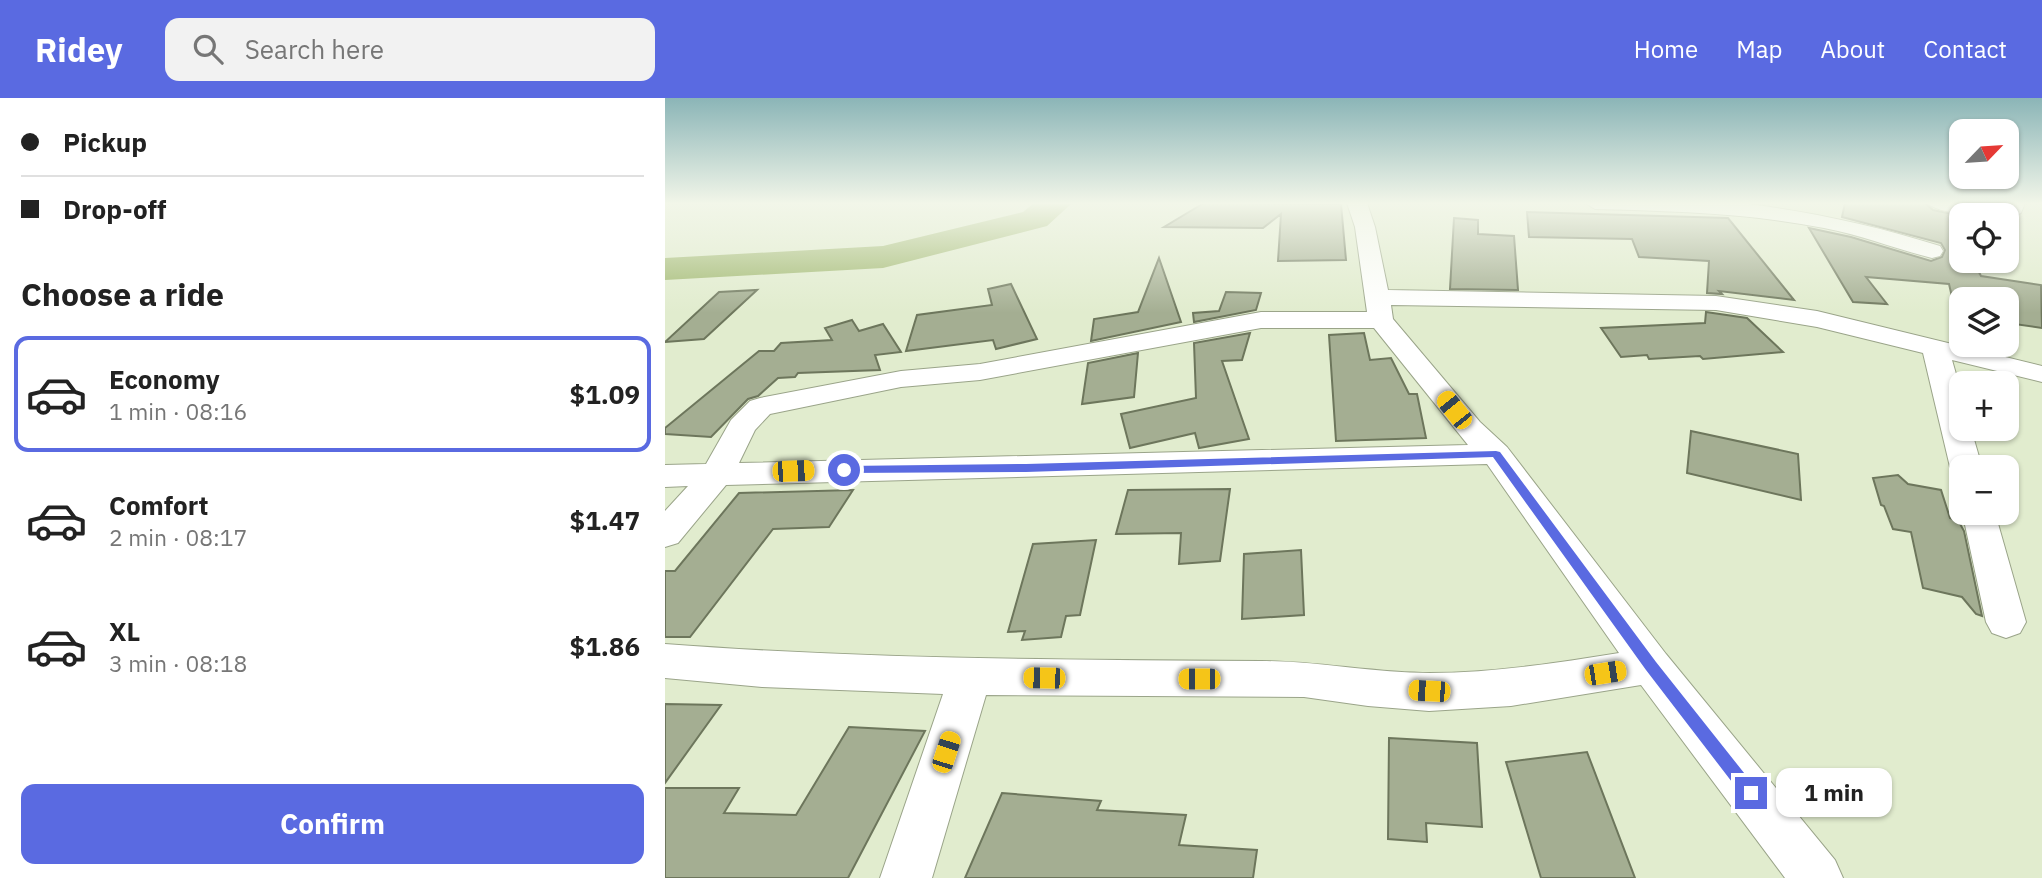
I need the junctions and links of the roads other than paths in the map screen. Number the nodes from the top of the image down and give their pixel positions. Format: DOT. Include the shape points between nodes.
graph roads {
  1 [pos="1367,239"];
  2 [pos="1893,239"];
  3 [pos="1932,250"];
  4 [pos="1378,308"];
  5 [pos="1936,351"];
  6 [pos="2042,374"];
  7 [pos="1496,454"];
  8 [pos="1963,455"];
  9 [pos="717,474"];
  10 [pos="665,476"];
  11 [pos="1981,525"];
  12 [pos="665,534"];
  13 [pos="2006,622"];
  14 [pos="665,661"];
  15 [pos="1651,666"];
  16 [pos="971,677"];
  17 [pos="906,878"];
  18 [pos="1817,878"];
  1 -- 4 [label="street"];
  2 -- 3 [label="street"];
  4 -- 5 [label="street" via="1716,303 1817,319"];
  4 -- 7 [label="street" via="1469,429"];
  4 -- 9 [label="street" via="1261,320 760,407 742,427"];
  5 -- 6 [label="street"];
  5 -- 8 [label="street"];
  7 -- 9 [label="street"];
  7 -- 15 [label="street"];
  9 -- 10 [label="street"];
  9 -- 12 [label="street"];
  11 -- 13 [label="street"];
  14 -- 16 [label="street"];
  15 -- 16 [label="street" via="1511,688 1429,691 1304,679"];
  15 -- 18 [label="street"];
  16 -- 17 [label="street"];
}
